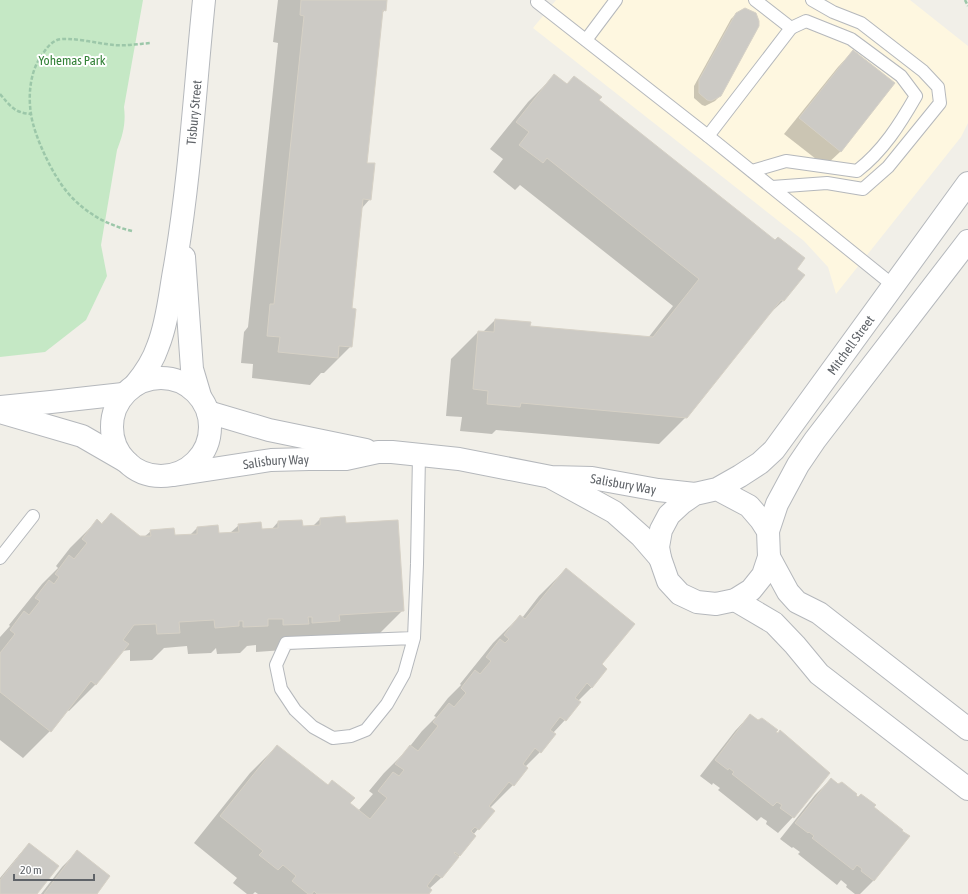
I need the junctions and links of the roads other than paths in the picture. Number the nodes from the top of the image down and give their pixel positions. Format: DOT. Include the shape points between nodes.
graph roads {
  1 [pos="204,0"];
  2 [pos="537,0"];
  3 [pos="616,0"];
  4 [pos="755,0"];
  5 [pos="812,0"];
  6 [pos="791,28"];
  7 [pos="586,40"];
  8 [pos="708,136"];
  9 [pos="752,171"];
  10 [pos="968,183"];
  11 [pos="772,187"];
  12 [pos="182,226"];
  13 [pos="968,241"];
  14 [pos="894,286"];
  15 [pos="129,389"];
  16 [pos="204,404"];
  17 [pos="0,407"];
  18 [pos="0,412"];
  19 [pos="378,452"];
  20 [pos="419,455"];
  21 [pos="128,463"];
  22 [pos="174,475"];
  23 [pos="551,477"];
  24 [pos="717,488"];
  25 [pos="695,494"];
  26 [pos="32,516"];
  27 [pos="768,531"];
  28 [pos="769,557"];
  29 [pos="0,558"];
  30 [pos="660,558"];
  31 [pos="735,600"];
  32 [pos="414,638"];
  33 [pos="968,729"];
  34 [pos="968,789"];
  1 -- 12 [label="street, Tisbury Street"];
  2 -- 7 [label="lane"];
  3 -- 7 [label="lane"];
  4 -- 6 [label="lane"];
  5 -- 11 [label="lane" via="861,23 923,71 938,87 940,103 888,167 863,189 827,183"];
  6 -- 8 [label="lane"];
  6 -- 9 [label="lane" via="806,21 851,39 901,76 916,96 898,126 871,160 857,171 786,161"];
  7 -- 8 [label="lane"];
  8 -- 9 [label="lane"];
  9 -- 11 [label="lane"];
  10 -- 14 [label="street, Mitchell Street"];
  11 -- 14 [label="lane"];
  12 -- 15 [label="street, Tisbury Street" via="160,339 146,371"];
  12 -- 16 [label="street, Tisbury Street" via="192,369"];
  13 -- 27 [label="street" via="815,440 787,485"];
  14 -- 24 [label="street, Mitchell Street" via="774,450 760,463"];
  15 -- 16 [label="street" via="158,378 174,380 189,387"];
  15 -- 17 [label="street" via="51,402"];
  15 -- 21 [label="street" via="113,418 113,435 118,450"];
  16 -- 19 [label="street, Salisbury Way" via="269,430"];
  16 -- 22 [label="street" via="210,427 208,443 200,457 188,468"];
  18 -- 21 [label="street" via="82,436"];
  19 -- 20 [label="street, Salisbury Way"];
  19 -- 22 [label="street, Salisbury Way" via="346,460 271,460"];
  20 -- 23 [label="street, Salisbury Way" via="460,459"];
  20 -- 32 [label="lane"];
  21 -- 22 [label="street" via="142,472 158,476"];
  23 -- 25 [label="street, Salisbury Way" via="592,478"];
  23 -- 30 [label="street, Salisbury Way" via="614,512 641,536"];
  24 -- 25 [label="street"];
  24 -- 27 [label="street" via="749,506"];
  25 -- 30 [label="street" via="670,515 661,530 658,547"];
  26 -- 29 [label="lane"];
  27 -- 28 [label="street"];
  28 -- 31 [label="street" via="763,575 751,590"];
  28 -- 33 [label="street" via="788,592 797,602 819,613"];
  30 -- 31 [label="street" via="668,581 680,594 698,602 716,604"];
  31 -- 34 [label="street" via="774,623 819,674"];
  32 -- 32 [label="lane" via="404,674 387,704 366,730 351,736 333,738 313,727 295,710 281,689 276,665 286,643"];
}
